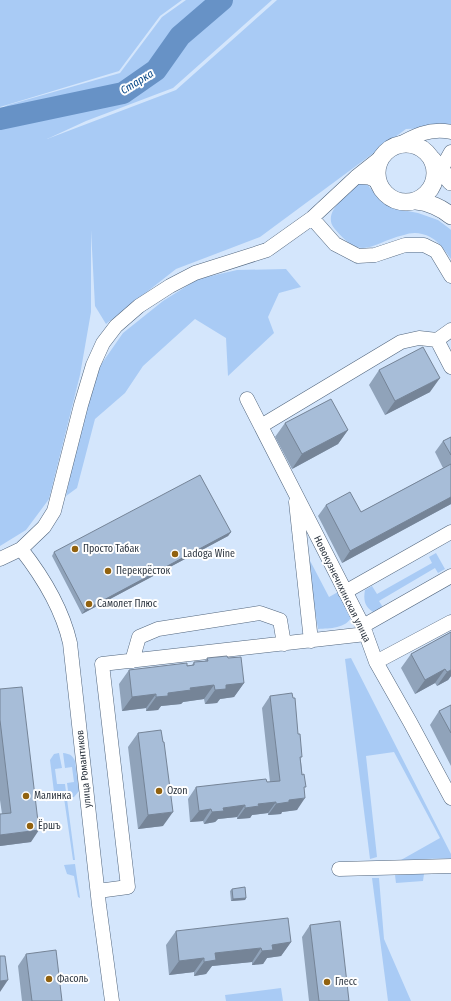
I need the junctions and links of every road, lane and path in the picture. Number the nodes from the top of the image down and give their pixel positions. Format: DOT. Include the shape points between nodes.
graph roads {
  1 [pos="451,132"];
  2 [pos="389,151"];
  3 [pos="451,152"];
  4 [pos="441,170"];
  5 [pos="356,177"];
  6 [pos="379,184"];
  7 [pos="416,200"];
  8 [pos="451,216"];
  9 [pos="312,218"];
  10 [pos="451,276"];
  11 [pos="451,330"];
  12 [pos="437,340"];
  13 [pos="451,367"];
  14 [pos="247,399"];
  15 [pos="261,426"];
  16 [pos="295,493"];
  17 [pos="451,532"];
  18 [pos="21,549"];
  19 [pos="0,559"];
  20 [pos="451,576"];
  21 [pos="345,592"];
  22 [pos="451,622"];
  23 [pos="364,630"];
  24 [pos="311,641"];
  25 [pos="284,644"];
  26 [pos="132,661"];
  27 [pos="376,662"];
  28 [pos="451,798"];
  29 [pos="451,866"];
  30 [pos="339,869"];
  31 [pos="98,891"];
  32 [pos="112,1001"];
  1 -- 2 [label="street" via="424,132"];
  2 -- 4 [label="street" via="404,145 414,146 424,151"];
  2 -- 5 [label="street"];
  2 -- 6 [label="street" via="379,163"];
  3 -- 4 [label="street"];
  4 -- 7 [label="street" via="433,163 433,184 427,193"];
  5 -- 6 [label="street" via="369,177"];
  5 -- 9 [label="street"];
  6 -- 7 [label="street" via="393,199 403,202"];
  7 -- 8 [label="street" via="446,211"];
  9 -- 10 [label="street" via="335,244 358,256 375,255 405,245 424,245 436,251"];
  9 -- 18 [label="street" via="267,250 195,273 170,286 139,306 116,326 103,343 93,365 54,511 44,527"];
  11 -- 12 [label="street"];
  12 -- 13 [label="street"];
  12 -- 15 [label="street" via="418,338 401,342"];
  14 -- 15 [label="street, Новокузнечихинская улица"];
  15 -- 16 [label="street, Новокузнечихинская улица"];
  16 -- 21 [label="street, Новокузнечихинская улица"];
  16 -- 24 [label="street"];
  17 -- 21 [label="street"];
  18 -- 19 [label="street"];
  18 -- 31 [label="street, улица Романтиков" via="38,571 60,610 70,643"];
  20 -- 23 [label="street"];
  21 -- 23 [label="street, Новокузнечихинская улица"];
  22 -- 27 [label="street"];
  23 -- 24 [label="street"];
  23 -- 27 [label="street, Новокузнечихинская улица"];
  24 -- 25 [label="street"];
  25 -- 26 [label="street"];
  25 -- 26 [label="street" via="280,620 260,613 158,629 139,637"];
  26 -- 31 [label="street" via="102,664 128,888"];
  27 -- 28 [label="street, Новокузнечихинская улица"];
  29 -- 30 [label="street"];
  31 -- 32 [label="street, улица Романтиков"];
}
